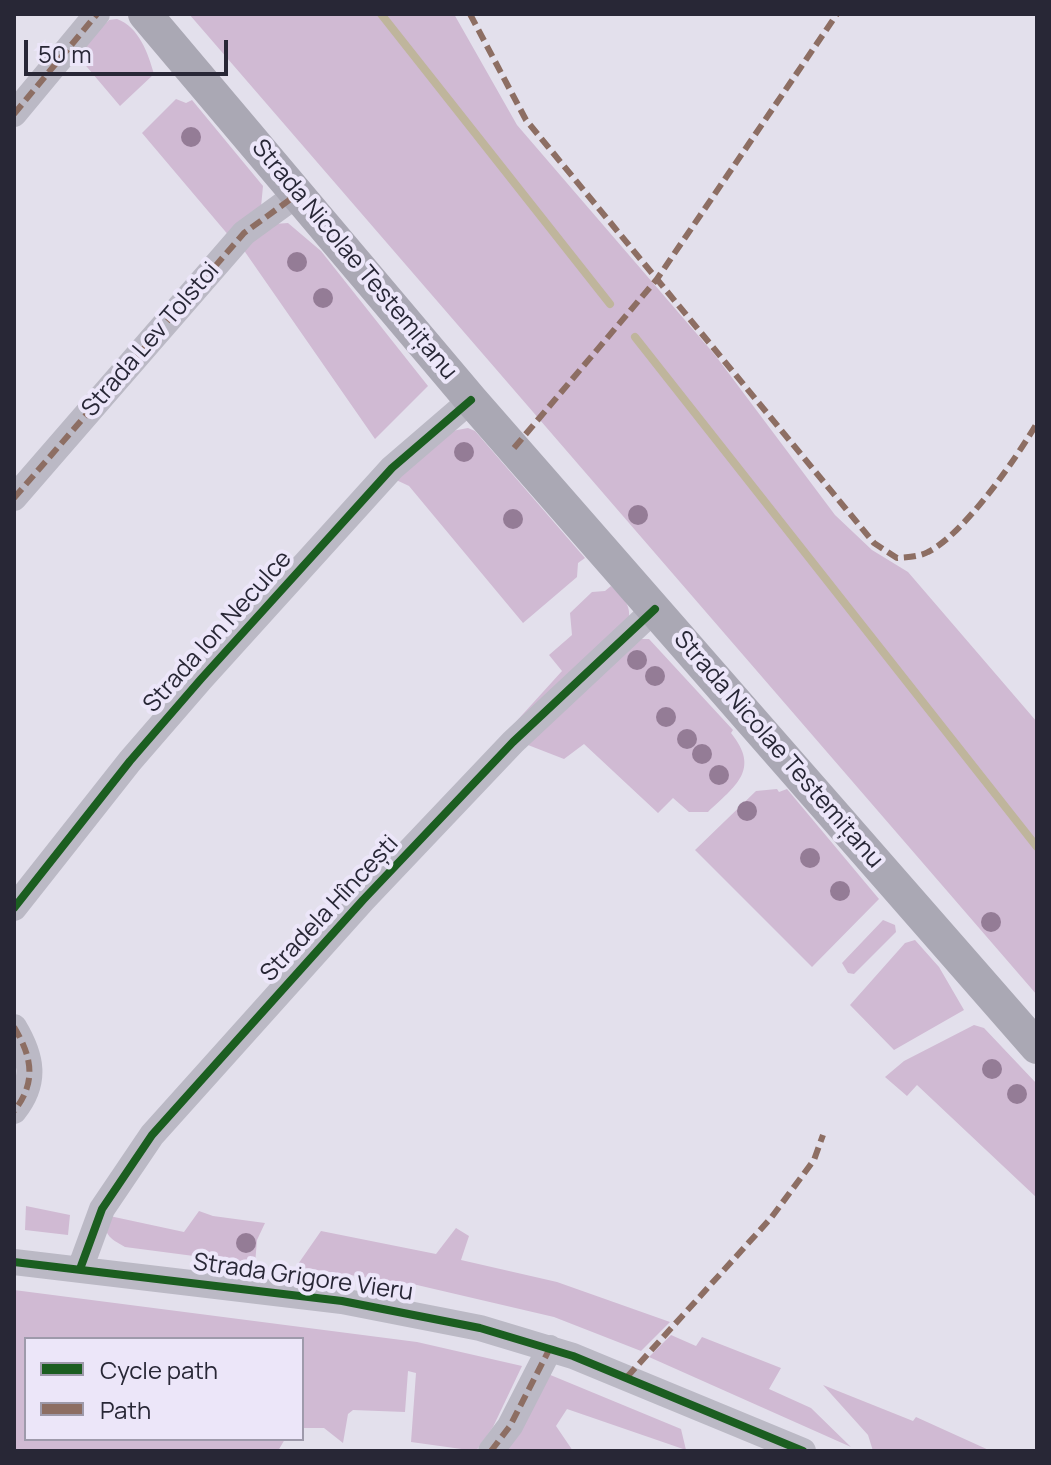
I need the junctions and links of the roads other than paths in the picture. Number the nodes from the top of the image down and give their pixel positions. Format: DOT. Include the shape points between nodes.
graph roads {
  1 [pos="97,14"];
  2 [pos="145,14"];
  3 [pos="14,114"];
  4 [pos="299,193"];
  5 [pos="471,400"];
  6 [pos="14,498"];
  7 [pos="655,609"];
  8 [pos="14,908"];
  9 [pos="14,1027"];
  10 [pos="1037,1047"];
  11 [pos="14,1111"];
  12 [pos="14,1262"];
  13 [pos="80,1269"];
  14 [pos="550,1348"];
  15 [pos="491,1451"];
  16 [pos="803,1451"];
  1 -- 3 [label="street"];
  2 -- 4 [label="main road, Strada Nicolae Testemițanu"];
  4 -- 5 [label="main road, Strada Nicolae Testemițanu"];
  4 -- 6 [label="street, Strada Lev Tolstoi" via="244,233"];
  5 -- 7 [label="main road, Strada Nicolae Testemițanu"];
  5 -- 8 [label="street, Strada Ion Neculce" via="392,468 201,679"];
  7 -- 10 [label="main road, Strada Nicolae Testemițanu"];
  7 -- 13 [label="street, Stradela Hîncești" via="513,742 152,1135 102,1209"];
  9 -- 11 [label="street" via="31,1065 31,1083"];
  12 -- 13 [label="street, Strada Grigore Vieru"];
  13 -- 14 [label="street, Strada Grigore Vieru" via="342,1301 480,1328"];
  14 -- 15 [label="street" via="510,1426"];
  14 -- 16 [label="street, Strada Grigore Vieru"];
}
